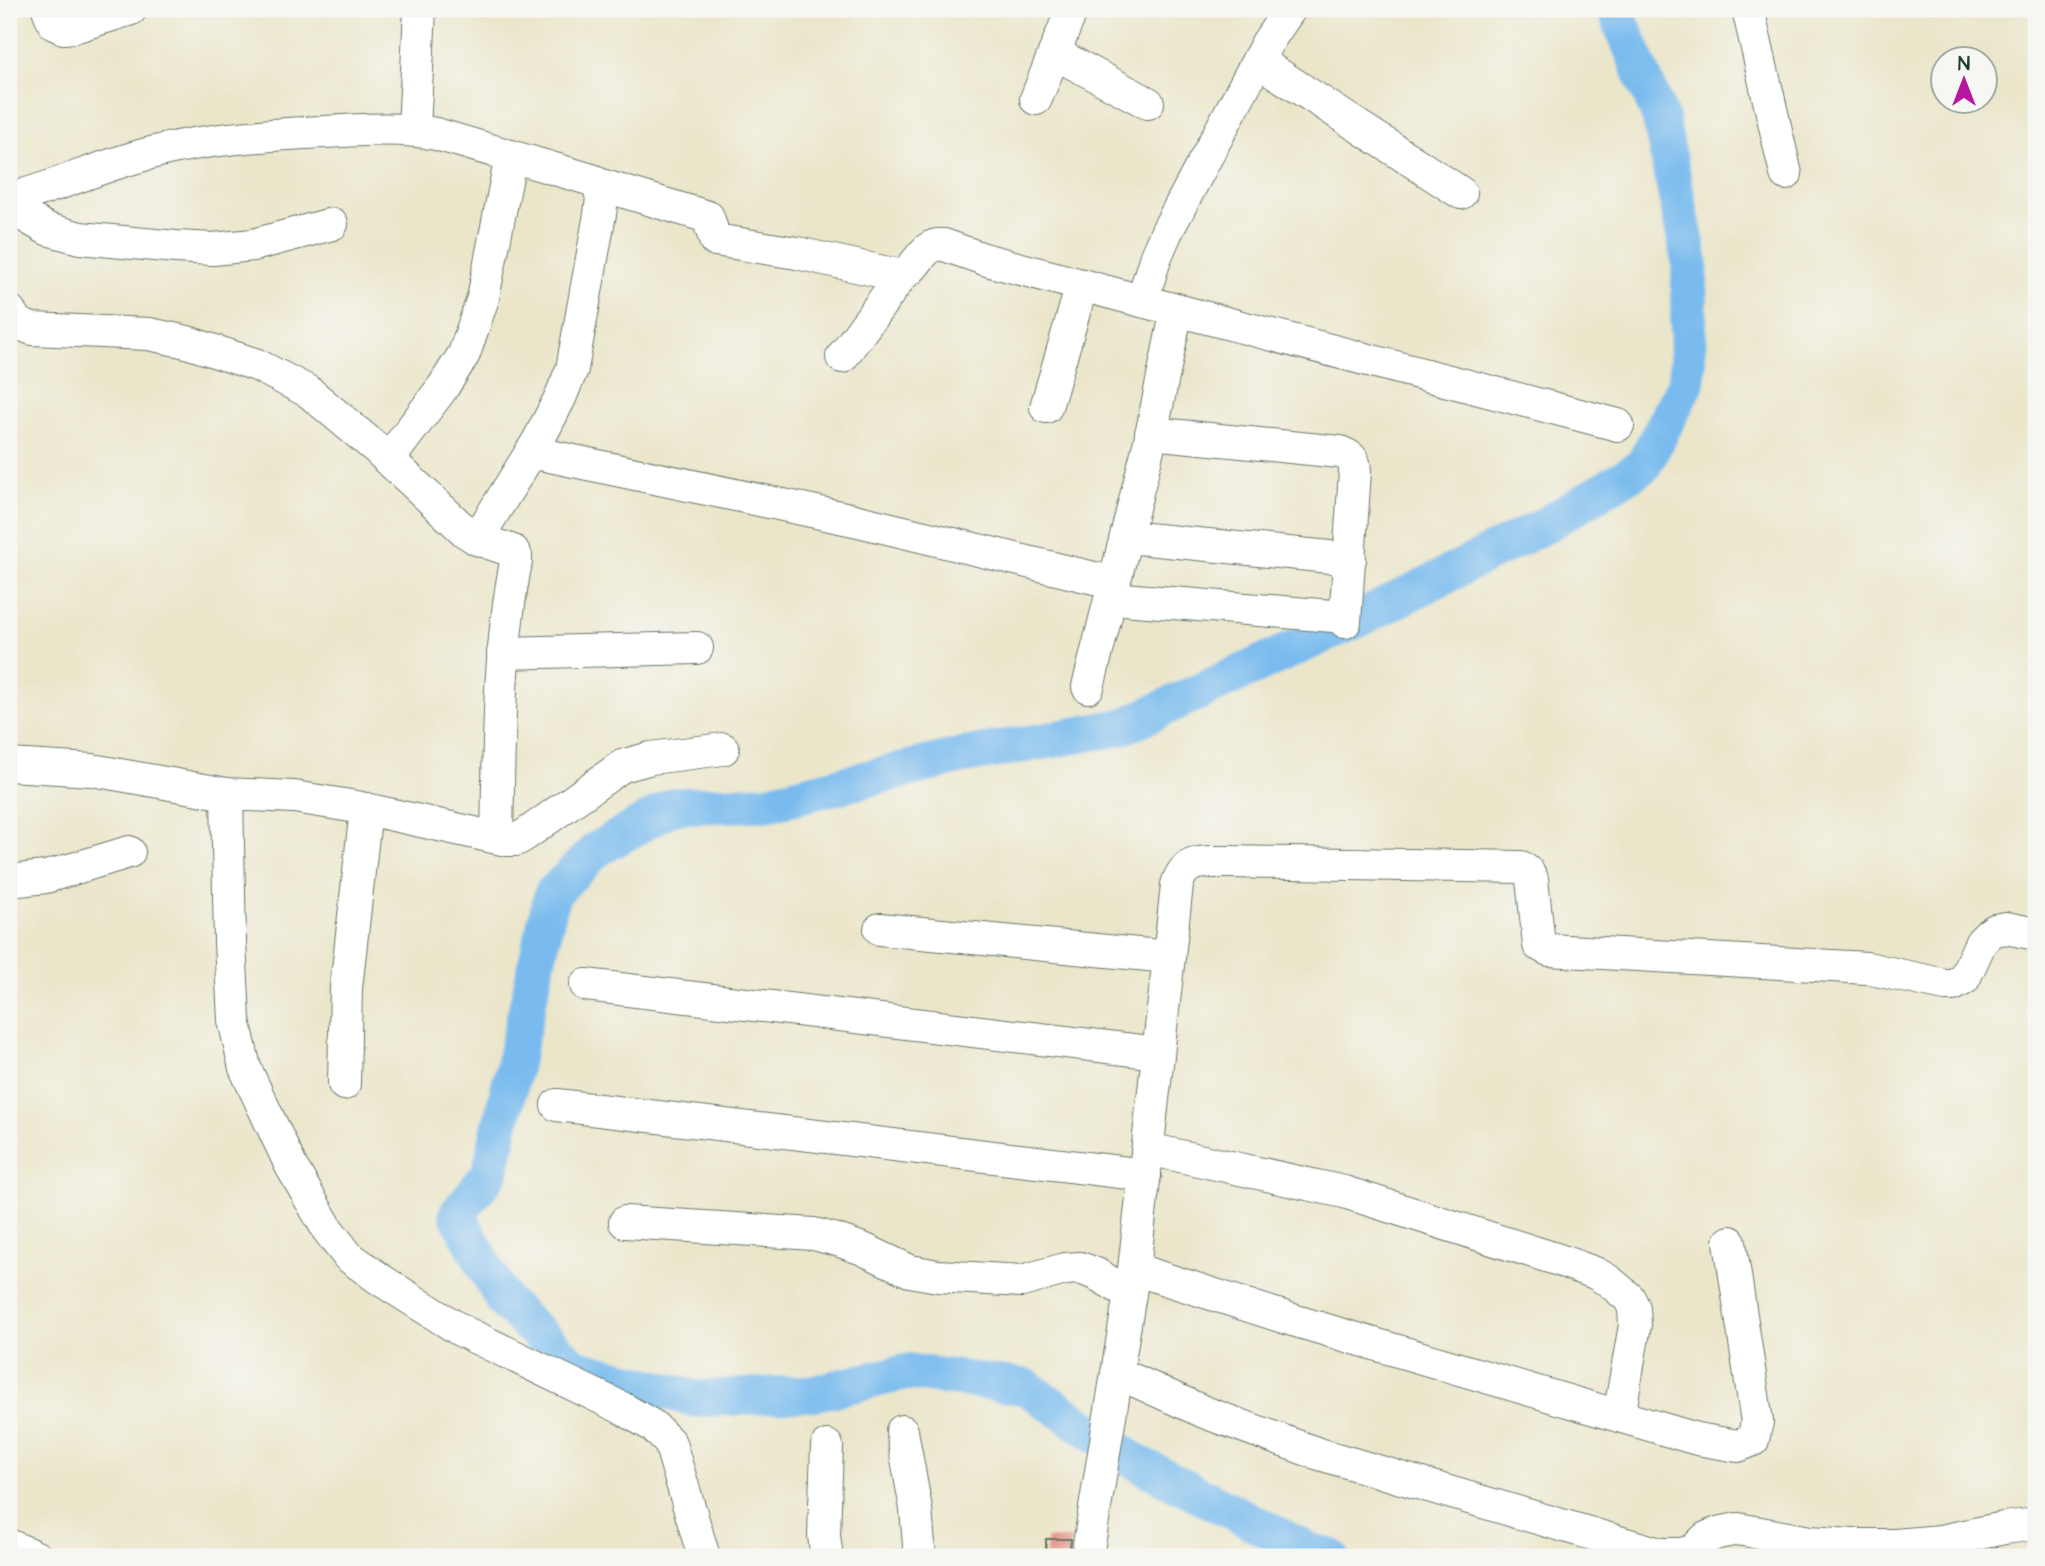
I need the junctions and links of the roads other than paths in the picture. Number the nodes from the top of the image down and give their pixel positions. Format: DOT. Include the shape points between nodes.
graph roads {
  1 [pos="48,9"];
  2 [pos="131,9"];
  3 [pos="420,9"];
  4 [pos="1072,9"];
  5 [pos="1290,9"];
  6 [pos="1748,9"];
  7 [pos="1054,53"];
  8 [pos="1258,61"];
  9 [pos="1035,99"];
  10 [pos="1148,103"];
  11 [pos="414,130"];
  12 [pos="511,156"];
  13 [pos="1786,174"];
  14 [pos="598,184"];
  15 [pos="1461,193"];
  16 [pos="9,199"];
  17 [pos="9,207"];
  18 [pos="332,224"];
  19 [pos="902,275"];
  20 [pos="1082,285"];
  21 [pos="1142,302"];
  22 [pos="1177,309"];
  23 [pos="9,310"];
  24 [pos="842,357"];
  25 [pos="1046,407"];
  26 [pos="1618,425"];
  27 [pos="1151,433"];
  28 [pos="531,452"];
  29 [pos="388,460"];
  30 [pos="1127,537"];
  31 [pos="477,539"];
  32 [pos="1350,559"];
  33 [pos="1113,590"];
  34 [pos="697,648"];
  35 [pos="503,653"];
  36 [pos="1088,687"];
  37 [pos="723,748"];
  38 [pos="9,765"];
  39 [pos="227,794"];
  40 [pos="366,809"];
  41 [pos="497,838"];
  42 [pos="129,852"];
  43 [pos="9,881"];
  44 [pos="880,929"];
  45 [pos="2036,934"];
  46 [pos="1168,957"];
  47 [pos="586,985"];
  48 [pos="1158,1053"];
  49 [pos="344,1084"];
  50 [pos="557,1105"];
  51 [pos="1147,1162"];
  52 [pos="625,1222"];
  53 [pos="1730,1242"];
  54 [pos="1132,1281"];
  55 [pos="1117,1379"];
  56 [pos="1619,1416"];
  57 [pos="902,1431"];
  58 [pos="827,1446"];
  59 [pos="2036,1524"];
  60 [pos="9,1545"];
  61 [pos="1838,1551"];
  62 [pos="36,1557"];
  63 [pos="704,1557"];
  64 [pos="827,1557"];
  65 [pos="920,1557"];
  66 [pos="1087,1557"];
  1 -- 2 [label="street" via="54,24 63,29"];
  3 -- 11 [label="street"];
  4 -- 7 [label="street"];
  5 -- 8 [label="street"];
  6 -- 13 [label="street"];
  7 -- 9 [label="street"];
  7 -- 10 [label="street"];
  8 -- 15 [label="street"];
  8 -- 21 [label="street" via="1167,231"];
  11 -- 12 [label="street"];
  11 -- 16 [label="street" via="204,142 152,152"];
  12 -- 14 [label="street"];
  12 -- 29 [label="street" via="483,298 464,354"];
  14 -- 19 [label="street" via="708,217 715,240"];
  14 -- 28 [label="street" via="600,214 572,369"];
  17 -- 18 [label="street" via="47,229 80,238 213,249 253,245"];
  19 -- 20 [label="street" via="937,244"];
  19 -- 24 [label="street"];
  20 -- 21 [label="street"];
  20 -- 25 [label="street"];
  21 -- 22 [label="street"];
  22 -- 26 [label="street"];
  22 -- 27 [label="street"];
  23 -- 29 [label="street" via="18,323 32,328 149,334 257,365 309,392"];
  27 -- 30 [label="street"];
  27 -- 32 [label="street" via="1349,455 1356,471"];
  28 -- 31 [label="street"];
  28 -- 33 [label="street" via="854,520"];
  29 -- 31 [label="street"];
  30 -- 32 [label="street"];
  30 -- 33 [label="street"];
  31 -- 35 [label="street" via="510,549 516,556"];
  32 -- 33 [label="street" via="1345,619"];
  33 -- 36 [label="street"];
  34 -- 35 [label="street"];
  35 -- 41 [label="street"];
  37 -- 41 [label="street" via="622,766 525,835 516,840"];
  38 -- 39 [label="street" via="92,770"];
  39 -- 40 [label="street" via="282,796"];
  39 -- 63 [label="street" via="234,1020 245,1068 291,1166 328,1230 348,1256 460,1330 653,1426 670,1443"];
  40 -- 41 [label="street"];
  40 -- 49 [label="street" via="346,988"];
  42 -- 43 [label="street" via="46,877"];
  44 -- 46 [label="street"];
  45 -- 46 [label="street" via="1995,930 1980,942 1964,979 1953,985 1820,964 1549,950 1539,944 1532,879 1521,867 1228,862 1194,863 1181,873"];
  46 -- 48 [label="street"];
  47 -- 48 [label="street"];
  48 -- 51 [label="street"];
  50 -- 51 [label="street"];
  51 -- 54 [label="street"];
  51 -- 56 [label="street" via="1312,1185 1382,1203 1595,1273 1629,1298 1634,1308"];
  52 -- 54 [label="street" via="814,1234 911,1271 938,1276 1022,1282 1080,1268"];
  53 -- 56 [label="street" via="1757,1422 1753,1440 1726,1445"];
  54 -- 55 [label="street"];
  54 -- 56 [label="street" via="1296,1321"];
  55 -- 61 [label="street" via="1316,1453 1660,1554 1680,1555 1693,1551 1706,1538 1738,1530"];
  55 -- 66 [label="street"];
  57 -- 65 [label="street"];
  58 -- 64 [label="street"];
  59 -- 61 [label="street" via="1941,1541"];
  60 -- 62 [label="street"];
}
